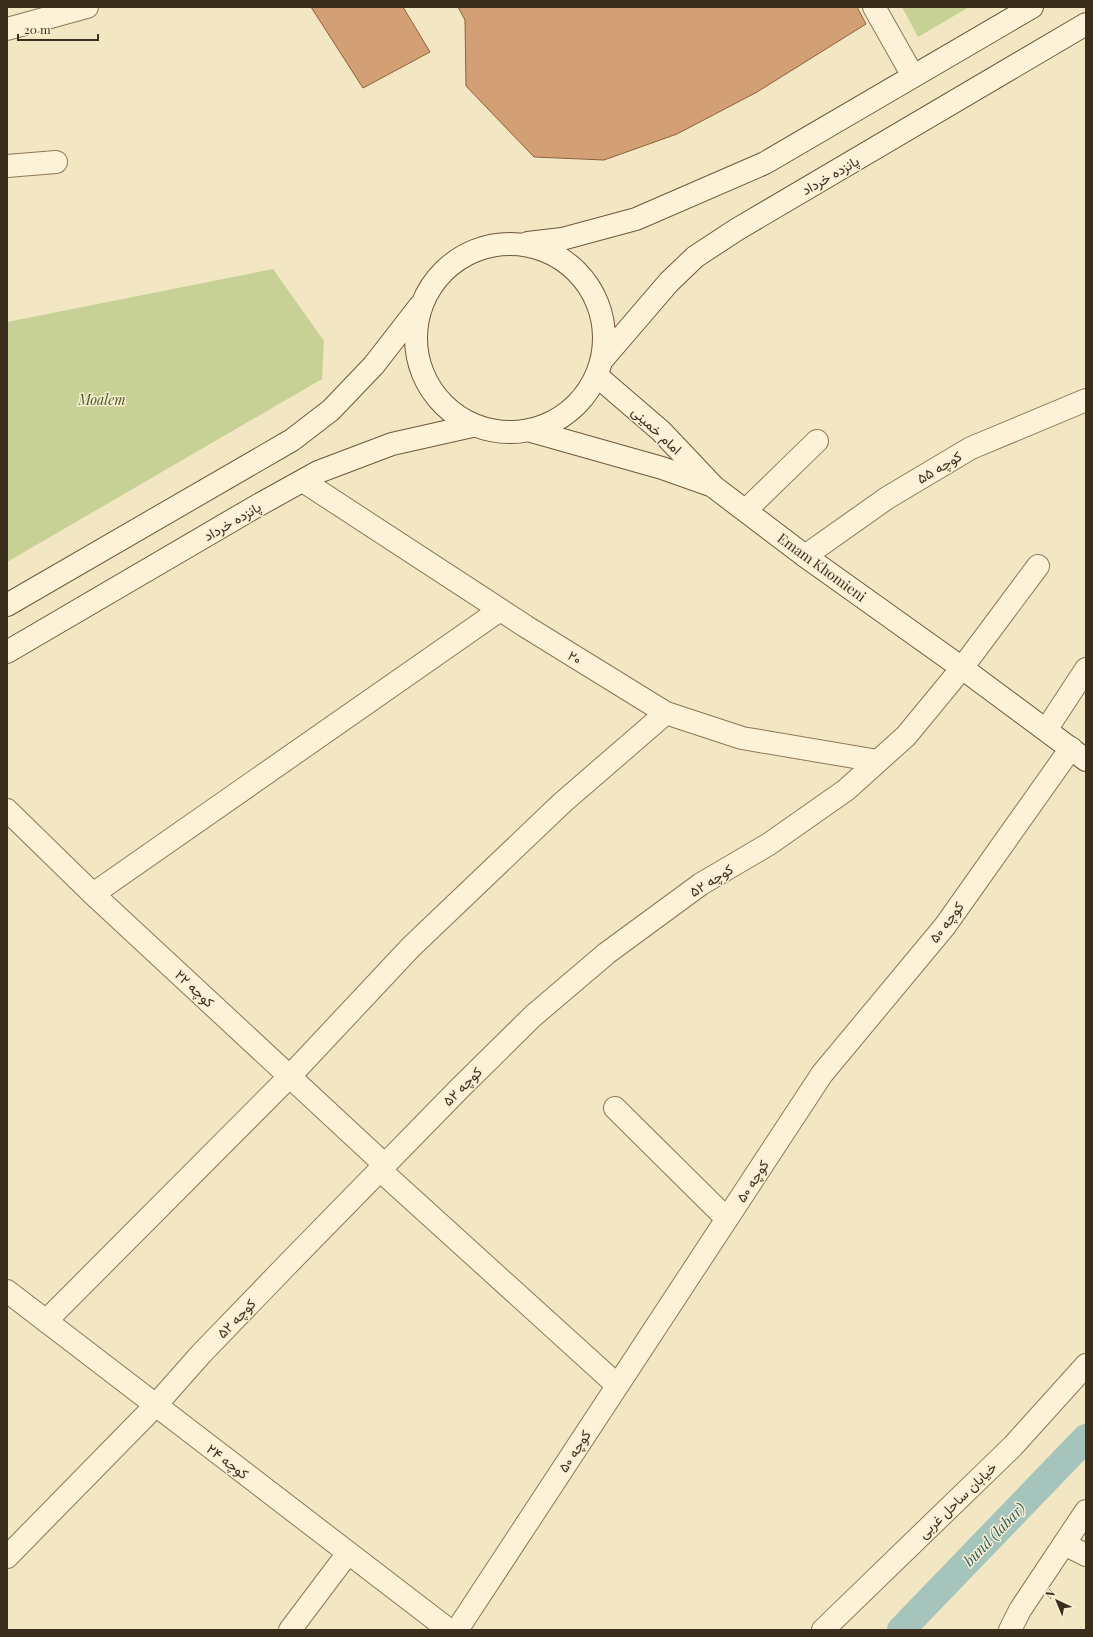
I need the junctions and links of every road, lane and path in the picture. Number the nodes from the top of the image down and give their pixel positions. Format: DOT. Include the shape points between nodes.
graph roads {
  1 [pos="87,7"];
  2 [pos="874,7"];
  3 [pos="1032,7"];
  4 [pos="1086,24"];
  5 [pos="7,29"];
  6 [pos="913,76"];
  7 [pos="56,162"];
  8 [pos="7,166"];
  9 [pos="519,244"];
  10 [pos="423,302"];
  11 [pos="599,368"];
  12 [pos="1086,400"];
  13 [pos="472,426"];
  14 [pos="531,431"];
  15 [pos="817,441"];
  16 [pos="302,481"];
  17 [pos="714,487"];
  18 [pos="746,510"];
  19 [pos="805,556"];
  20 [pos="1038,566"];
  21 [pos="7,605"];
  22 [pos="500,610"];
  23 [pos="7,652"];
  24 [pos="962,668"];
  25 [pos="1086,670"];
  26 [pos="666,713"];
  27 [pos="1046,730"];
  28 [pos="1079,754"];
  29 [pos="878,761"];
  30 [pos="7,810"];
  31 [pos="93,894"];
  32 [pos="290,1076"];
  33 [pos="614,1108"];
  34 [pos="382,1167"];
  35 [pos="727,1219"];
  36 [pos="7,1291"];
  37 [pos="46,1321"];
  38 [pos="1086,1365"];
  39 [pos="617,1385"];
  40 [pos="155,1406"];
  41 [pos="1086,1511"];
  42 [pos="1064,1544"];
  43 [pos="348,1553"];
  44 [pos="1086,1555"];
  45 [pos="7,1557"];
  46 [pos="290,1630"];
  47 [pos="449,1630"];
  48 [pos="823,1630"];
  49 [pos="1010,1630"];
  1 -- 5 [label="street"];
  2 -- 6 [label="street"];
  3 -- 6 [label="street"];
  4 -- 11 [label="street, پانزده خرداد" via="736,230 695,257 669,282"];
  6 -- 9 [label="street" via="765,163 636,219 562,239"];
  7 -- 8 [label="street"];
  9 -- 10 [label="street" via="489,246 462,257 439,276"];
  9 -- 11 [label="street" via="545,250 568,264 587,283 599,307 604,334"];
  10 -- 13 [label="street" via="416,330 418,360 429,387 447,410"];
  10 -- 21 [label="street" via="374,365 331,410 292,440"];
  11 -- 14 [label="street, پانزده خرداد" via="581,401 558,420"];
  11 -- 17 [label="street, امام خمینی"];
  12 -- 19 [label="street, کوچه ۵۵" via="972,448 887,498"];
  13 -- 14 [label="street" via="501,433"];
  13 -- 16 [label="street, پانزده خرداد" via="392,444 318,472"];
  14 -- 17 [label="street, Emam Khomieni" via="662,468"];
  15 -- 18 [label="street"];
  16 -- 22 [label="street, ۲۰"];
  16 -- 23 [label="street, پانزده خرداد"];
  17 -- 18 [label="street, Emam Khomieni"];
  18 -- 19 [label="street, Emam Khomieni"];
  19 -- 24 [label="street, Emam Khomieni"];
  20 -- 24 [label="street, کوچه ۵۲"];
  22 -- 26 [label="street, ۲۰"];
  22 -- 31 [label="street"];
  24 -- 27 [label="street, Emam Khomieni"];
  24 -- 29 [label="street, کوچه ۵۲" via="906,736"];
  25 -- 27 [label="street"];
  26 -- 29 [label="street, ۲۰" via="742,738"];
  26 -- 32 [label="street" via="562,803 417,942"];
  27 -- 28 [label="street, Emam Khomieni"];
  28 -- 35 [label="street, کوچه ۵۰" via="945,926 822,1074"];
  29 -- 34 [label="street, کوچه ۵۲" via="846,790 769,844 701,884 607,953 534,1016"];
  30 -- 31 [label="street, کوچه ۲۲"];
  31 -- 32 [label="street, کوچه ۲۲"];
  32 -- 34 [label="street, کوچه ۲۲"];
  32 -- 37 [label="street"];
  33 -- 35 [label="street"];
  34 -- 39 [label="street, کوچه ۲۲"];
  34 -- 40 [label="street, کوچه ۵۲" via="201,1354"];
  35 -- 39 [label="street, کوچه ۵۰"];
  36 -- 37 [label="street, کوچه ۲۴"];
  37 -- 40 [label="street, کوچه ۲۴"];
  38 -- 48 [label="street, خیابان ساحل غربی" via="1013,1446"];
  39 -- 47 [label="street, کوچه ۵۰"];
  40 -- 43 [label="street, کوچه ۲۴"];
  40 -- 45 [label="street, کوچه ۵۲"];
  41 -- 42 [label="street"];
  42 -- 44 [label="street"];
  42 -- 49 [label="street" via="1020,1610"];
  43 -- 46 [label="street"];
  43 -- 47 [label="street, کوچه ۲۴"];
}
